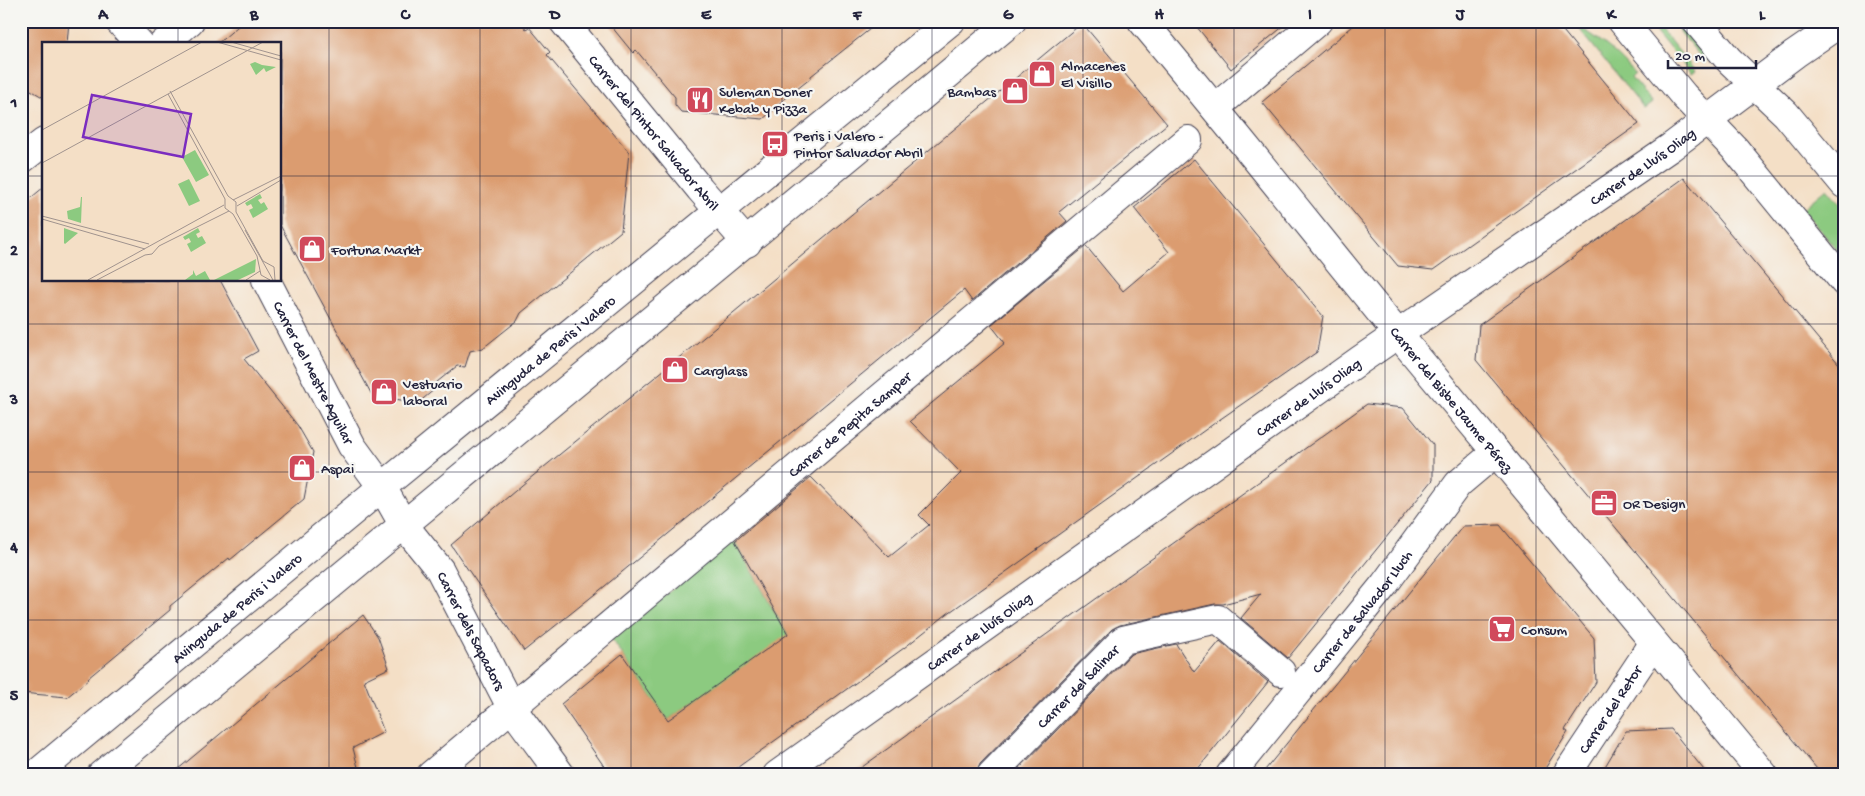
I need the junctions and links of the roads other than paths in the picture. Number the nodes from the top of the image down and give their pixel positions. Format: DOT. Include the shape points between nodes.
graph roads {
  1 [pos="119,21"];
  2 [pos="190,21"];
  3 [pos="563,21"];
  4 [pos="951,21"];
  5 [pos="1012,21"];
  6 [pos="1142,21"];
  7 [pos="1318,21"];
  8 [pos="1622,21"];
  9 [pos="1696,21"];
  10 [pos="1843,21"];
  11 [pos="138,42"];
  12 [pos="165,42"];
  13 [pos="1754,84"];
  14 [pos="1215,108"];
  15 [pos="1708,119"];
  16 [pos="1188,140"];
  17 [pos="42,144"];
  18 [pos="21,160"];
  19 [pos="1844,184"];
  20 [pos="719,210"];
  21 [pos="747,242"];
  22 [pos="267,281"];
  23 [pos="1844,282"];
  24 [pos="1398,334"];
  25 [pos="1496,452"];
  26 [pos="382,487"];
  27 [pos="403,524"];
  28 [pos="1653,644"];
  29 [pos="1281,672"];
  30 [pos="511,707"];
  31 [pos="35,775"];
  32 [pos="101,775"];
  33 [pos="431,775"];
  34 [pos="562,775"];
  35 [pos="777,775"];
  36 [pos="991,775"];
  37 [pos="1230,775"];
  38 [pos="1566,775"];
  39 [pos="1764,775"];
  1 -- 11 [label="street"];
  2 -- 12 [label="street"];
  3 -- 20 [label="street, Carrer del Pintor Salvador Abril"];
  4 -- 20 [label="street, Avinguda de Peris i Valero"];
  5 -- 21 [label="street"];
  6 -- 14 [label="street, Carrer del Bisbe Jaume Pérez"];
  7 -- 14 [label="street"];
  8 -- 15 [label="street" via="1684,96"];
  9 -- 13 [label="street"];
  10 -- 13 [label="street, Carrer de Lluís Oliag"];
  13 -- 15 [label="street, Carrer de Lluís Oliag"];
  13 -- 19 [label="street" via="1786,114"];
  14 -- 24 [label="street, Carrer del Bisbe Jaume Pérez"];
  15 -- 23 [label="street"];
  15 -- 24 [label="street, Carrer de Lluís Oliag"];
  16 -- 30 [label="street, Carrer de Pepita Samper"];
  17 -- 18 [label="street"];
  20 -- 21 [label="street, Carrer del Pintor Salvador Abril"];
  20 -- 26 [label="street, Avinguda de Peris i Valero"];
  21 -- 27 [label="street"];
  22 -- 26 [label="street, Carrer del Mestre Aguilar" via="352,446"];
  24 -- 25 [label="street, Carrer del Bisbe Jaume Pérez"];
  24 -- 35 [label="street, Carrer de Lluís Oliag"];
  25 -- 28 [label="street, Carrer del Bisbe Jaume Pérez"];
  25 -- 37 [label="street, Carrer de Salvador Lluch" via="1458,484 1384,585"];
  26 -- 27 [label="street, Carrer dels Sapadors"];
  26 -- 31 [label="street, Avinguda de Peris i Valero"];
  27 -- 30 [label="street, Carrer dels Sapadors" via="440,570"];
  27 -- 32 [label="street"];
  28 -- 38 [label="street, Carrer del Retor"];
  28 -- 39 [label="street, Carrer del Bisbe Jaume Pérez"];
  29 -- 36 [label="street, Carrer del Salinar" via="1218,619 1123,640"];
  30 -- 33 [label="street, Carrer de Pepita Samper"];
  30 -- 34 [label="street, Carrer dels Sapadors"];
}
